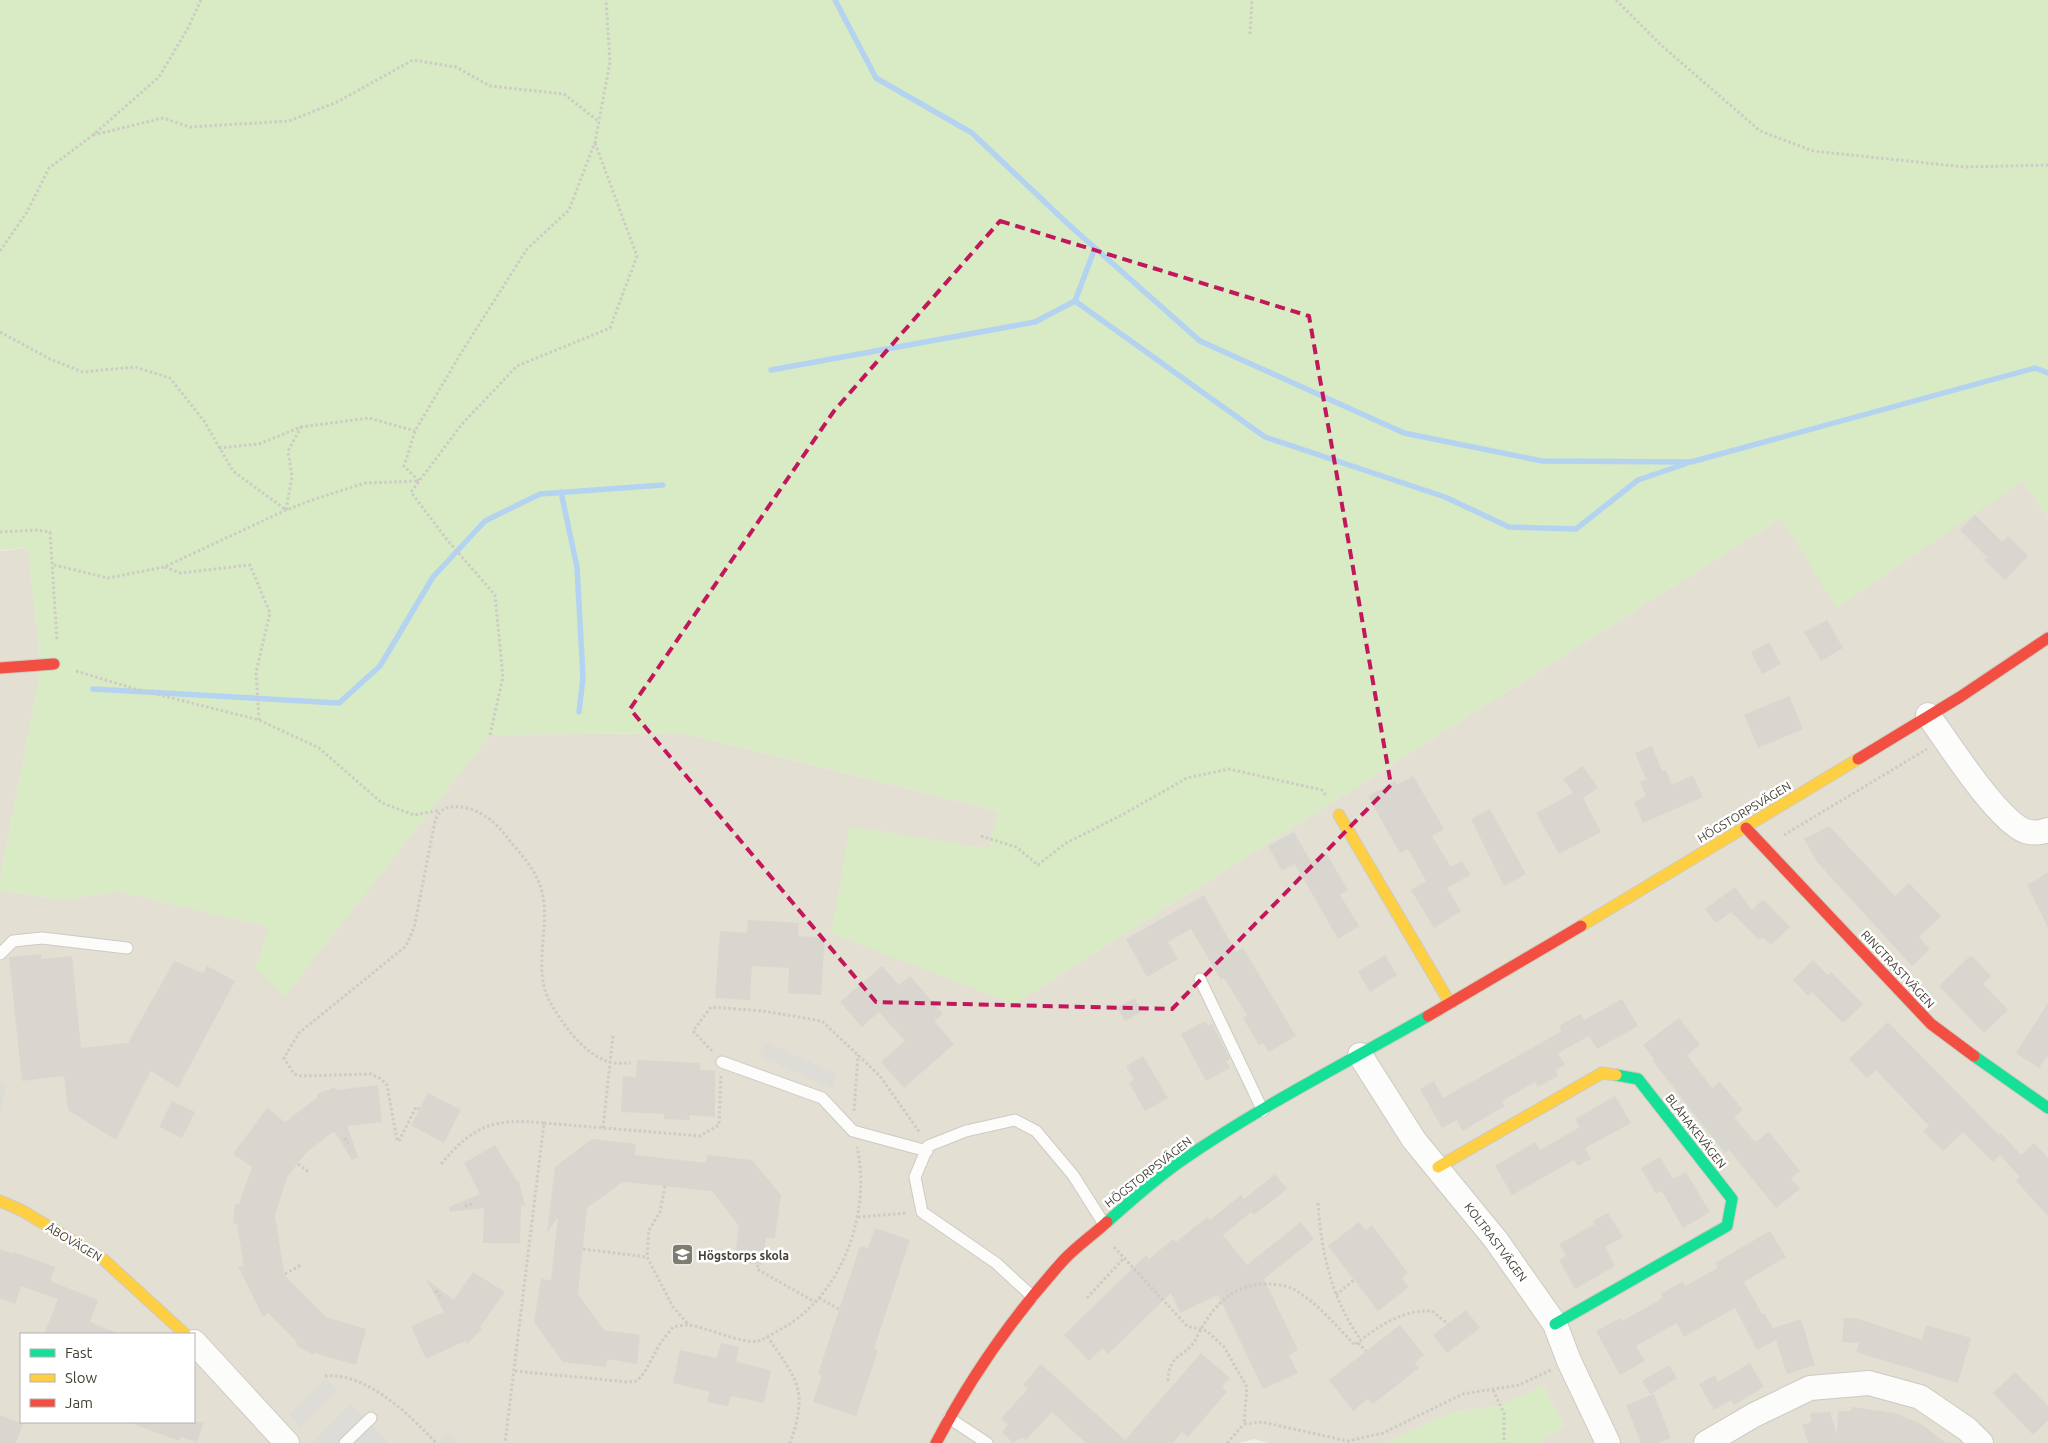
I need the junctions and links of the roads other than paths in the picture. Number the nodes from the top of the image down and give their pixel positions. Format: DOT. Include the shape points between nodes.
graph roads {
  1 [pos="2048,638"];
  2 [pos="54,664"];
  3 [pos="0,668"];
  4 [pos="1928,715"];
  5 [pos="1339,815"];
  6 [pos="1746,828"];
  7 [pos="2048,830"];
  8 [pos="127,948"];
  9 [pos="0,954"];
  10 [pos="1200,979"];
  11 [pos="1450,1003"];
  12 [pos="1360,1055"];
  13 [pos="722,1062"];
  14 [pos="2048,1108"];
  15 [pos="1263,1111"];
  16 [pos="928,1148"];
  17 [pos="1438,1167"];
  18 [pos="0,1201"];
  19 [pos="1101,1227"];
  20 [pos="1033,1297"];
  21 [pos="1555,1324"];
  22 [pos="184,1333"];
  23 [pos="195,1343"];
  24 [pos="371,1418"];
  25 [pos="949,1418"];
  26 [pos="287,1443"];
  27 [pos="345,1443"];
  28 [pos="936,1443"];
  29 [pos="987,1443"];
  30 [pos="1608,1443"];
  31 [pos="1706,1443"];
  32 [pos="1980,1443"];
  1 -- 4 [label="street, HÖGSTORPSVÄGEN"];
  2 -- 3 [label="street"];
  4 -- 6 [label="street, HÖGSTORPSVÄGEN"];
  4 -- 7 [label="street" via="1980,786 2015,824 2036,833"];
  5 -- 11 [label="street"];
  6 -- 11 [label="street, HÖGSTORPSVÄGEN"];
  6 -- 14 [label="street, RINGTRASTVÄGEN" via="1932,1024 1998,1075"];
  8 -- 9 [label="lane" via="42,938 13,941"];
  10 -- 15 [label="lane"];
  11 -- 12 [label="street, HÖGSTORPSVÄGEN"];
  12 -- 15 [label="street, HÖGSTORPSVÄGEN"];
  12 -- 17 [label="street, KOLTRASTVÄGEN" via="1414,1140"];
  13 -- 16 [label="lane" via="822,1098 853,1131"];
  15 -- 19 [label="street, HÖGSTORPSVÄGEN" via="1183,1160"];
  16 -- 19 [label="lane" via="966,1131 1015,1120 1036,1131 1073,1175"];
  16 -- 20 [label="lane" via="915,1177 922,1212 996,1262"];
  17 -- 21 [label="street, KOLTRASTVÄGEN" via="1496,1240"];
  17 -- 21 [label="street, BLÅHAKEVÄGEN" via="1602,1073 1638,1079 1732,1199 1727,1226"];
  18 -- 22 [label="street, ÅBOVÄGEN" via="103,1259"];
  19 -- 20 [label="street, HÖGSTORPSVÄGEN" via="1062,1262"];
  20 -- 25 [label="street, HÖGSTORPSVÄGEN" via="1001,1335"];
  21 -- 30 [label="street, KOLTRASTVÄGEN"];
  23 -- 26 [label="street"];
  24 -- 27 [label="lane"];
  25 -- 28 [label="street, HÖGSTORPSVÄGEN"];
  25 -- 29 [label="lane"];
  31 -- 32 [label="street" via="1810,1388 1869,1383 1920,1398 1967,1429"];
}
